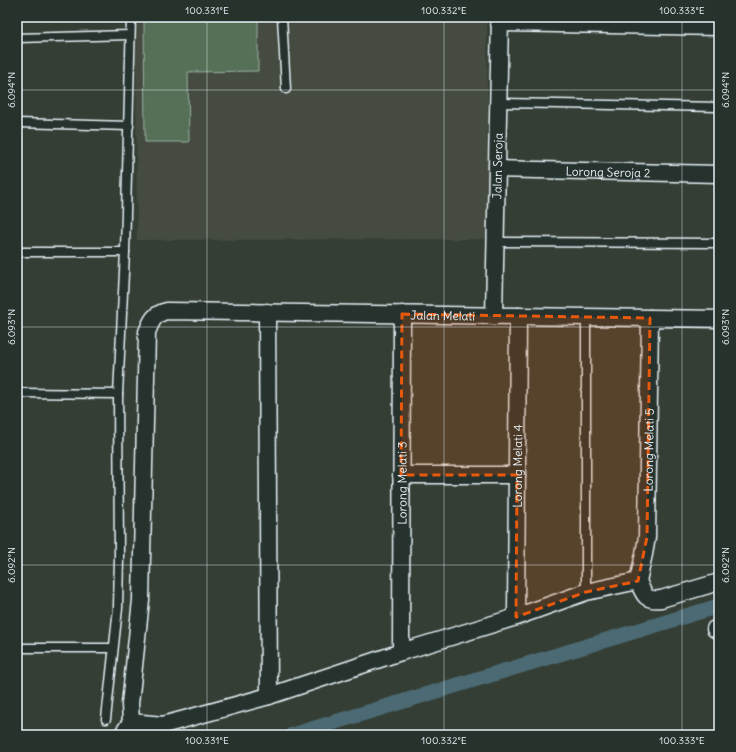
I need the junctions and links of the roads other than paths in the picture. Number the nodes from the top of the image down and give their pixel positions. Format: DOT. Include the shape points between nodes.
graph roads {
  1 [pos="131,17"];
  2 [pos="282,17"];
  3 [pos="499,20"];
  4 [pos="532,20"];
  5 [pos="593,21"];
  6 [pos="719,27"];
  7 [pos="130,35"];
  8 [pos="17,38"];
  9 [pos="286,88"];
  10 [pos="498,103"];
  11 [pos="719,107"];
  12 [pos="17,123"];
  13 [pos="129,126"];
  14 [pos="497,169"];
  15 [pos="719,174"];
  16 [pos="495,242"];
  17 [pos="719,243"];
  18 [pos="17,252"];
  19 [pos="125,252"];
  20 [pos="267,312"];
  21 [pos="402,314"];
  22 [pos="494,316"];
  23 [pos="518,316"];
  24 [pos="586,317"];
  25 [pos="650,318"];
  26 [pos="719,319"];
  27 [pos="17,393"];
  28 [pos="118,394"];
  29 [pos="402,475"];
  30 [pos="517,475"];
  31 [pos="638,581"];
  32 [pos="719,582"];
  33 [pos="586,592"];
  34 [pos="516,617"];
  35 [pos="17,648"];
  36 [pos="113,648"];
  37 [pos="401,652"];
  38 [pos="269,696"];
  39 [pos="106,719"];
  40 [pos="127,728"];
  1 -- 7 [label="lane"];
  2 -- 9 [label="lane"];
  3 -- 4 [label="street"];
  3 -- 10 [label="street, Jalan Seroja"];
  4 -- 5 [label="street"];
  5 -- 6 [label="street"];
  7 -- 8 [label="lane"];
  7 -- 13 [label="lane"];
  10 -- 11 [label="lane"];
  10 -- 14 [label="street, Jalan Seroja"];
  12 -- 13 [label="lane"];
  13 -- 19 [label="lane"];
  14 -- 15 [label="street, Lorong Seroja 2"];
  14 -- 16 [label="street, Jalan Seroja"];
  16 -- 17 [label="lane"];
  16 -- 22 [label="street, Jalan Seroja"];
  18 -- 19 [label="lane"];
  19 -- 28 [label="lane"];
  20 -- 21 [label="street, Jalan Melati"];
  20 -- 38 [label="street"];
  20 -- 40 [label="street, Jalan Melati" via="167,311 158,313 147,332 141,600"];
  21 -- 22 [label="street, Jalan Melati"];
  21 -- 29 [label="street, Lorong Melati 3"];
  22 -- 23 [label="street, Jalan Melati"];
  23 -- 24 [label="street, Jalan Melati"];
  23 -- 30 [label="street, Lorong Melati 4"];
  24 -- 25 [label="street, Jalan Melati"];
  24 -- 33 [label="lane"];
  25 -- 26 [label="street, Jalan Melati"];
  25 -- 31 [label="street, Lorong Melati 5" via="647,537"];
  27 -- 28 [label="lane"];
  28 -- 36 [label="lane" via="118,608"];
  29 -- 30 [label="street"];
  29 -- 37 [label="street, Lorong Melati 3"];
  30 -- 34 [label="street, Lorong Melati 4"];
  31 -- 32 [label="street" via="648,599 654,600"];
  31 -- 33 [label="street"];
  33 -- 34 [label="street"];
  34 -- 37 [label="street"];
  35 -- 36 [label="lane"];
  36 -- 39 [label="lane"];
  37 -- 38 [label="street"];
  38 -- 40 [label="street" via="163,726"];
}
